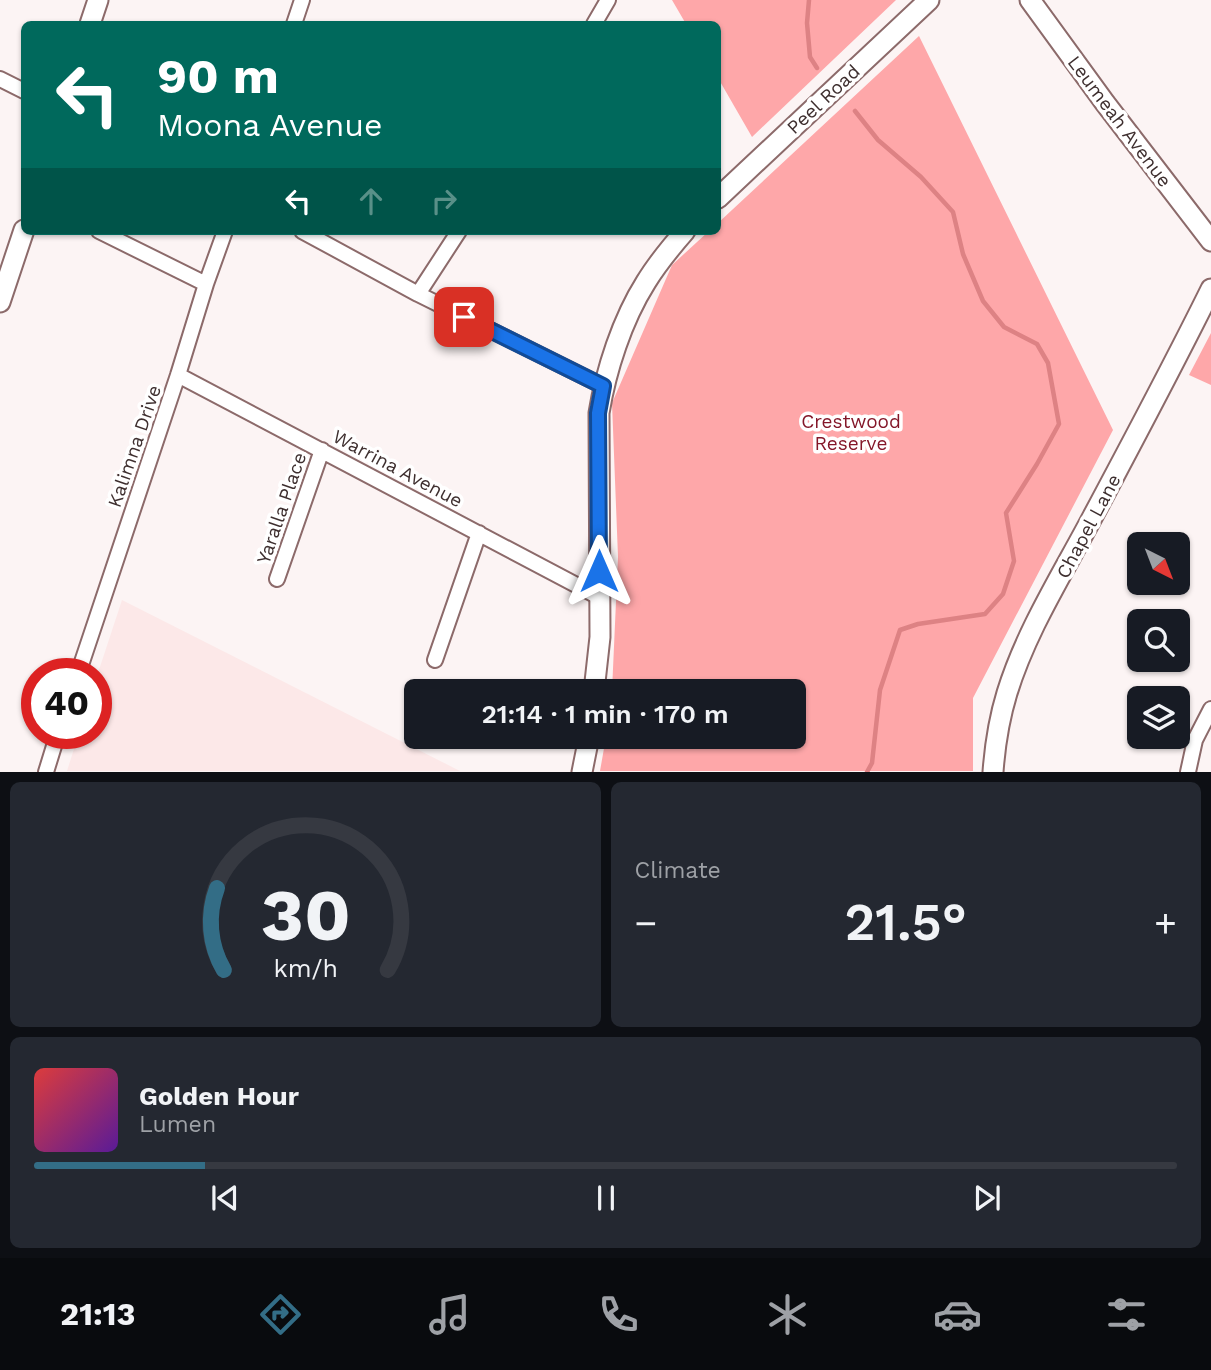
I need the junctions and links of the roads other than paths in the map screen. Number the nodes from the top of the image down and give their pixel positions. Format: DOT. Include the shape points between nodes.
graph roads {
  1 [pos="98,0"];
  2 [pos="302,0"];
  3 [pos="608,0"];
  4 [pos="929,0"];
  5 [pos="1030,0"];
  6 [pos="91,21"];
  7 [pos="295,21"];
  8 [pos="596,21"];
  9 [pos="0,79"];
  10 [pos="21,90"];
  11 [pos="721,195"];
  12 [pos="22,235"];
  13 [pos="107,235"];
  14 [pos="224,235"];
  15 [pos="309,235"];
  16 [pos="456,235"];
  17 [pos="682,235"];
  18 [pos="1211,241"];
  19 [pos="206,284"];
  20 [pos="1211,289"];
  21 [pos="2,291"];
  22 [pos="418,294"];
  23 [pos="178,375"];
  24 [pos="603,386"];
  25 [pos="322,450"];
  26 [pos="480,533"];
  27 [pos="277,579"];
  28 [pos="599,597"];
  29 [pos="83,658"];
  30 [pos="435,660"];
  31 [pos="595,679"];
  32 [pos="1211,709"];
  33 [pos="53,749"];
  34 [pos="587,749"];
  35 [pos="46,772"];
  36 [pos="582,772"];
  37 [pos="993,772"];
  38 [pos="1188,772"];
  1 -- 6 [label="street"];
  2 -- 7 [label="street"];
  3 -- 8 [label="street"];
  4 -- 11 [label="street, Peel Road"];
  5 -- 18 [label="street, Leumeah Avenue"];
  9 -- 10 [label="street"];
  12 -- 21 [label="street"];
  13 -- 19 [label="street"];
  14 -- 19 [label="street, Kalimna Drive"];
  15 -- 22 [label="street"];
  16 -- 22 [label="street"];
  17 -- 24 [label="street" via="646,283"];
  19 -- 23 [label="street, Kalimna Drive"];
  20 -- 37 [label="street, Chapel Lane" via="1028,640 1002,713"];
  22 -- 24 [label="street"];
  23 -- 25 [label="street, Warrina Avenue"];
  23 -- 29 [label="street, Kalimna Drive"];
  24 -- 28 [label="street" via="598,413"];
  25 -- 26 [label="street, Warrina Avenue"];
  25 -- 27 [label="street, Yaralla Place"];
  26 -- 28 [label="street, Warrina Avenue"];
  26 -- 30 [label="street"];
  28 -- 31 [label="street"];
  32 -- 38 [label="street" via="1195,740"];
  33 -- 35 [label="street"];
  34 -- 36 [label="street"];
}
